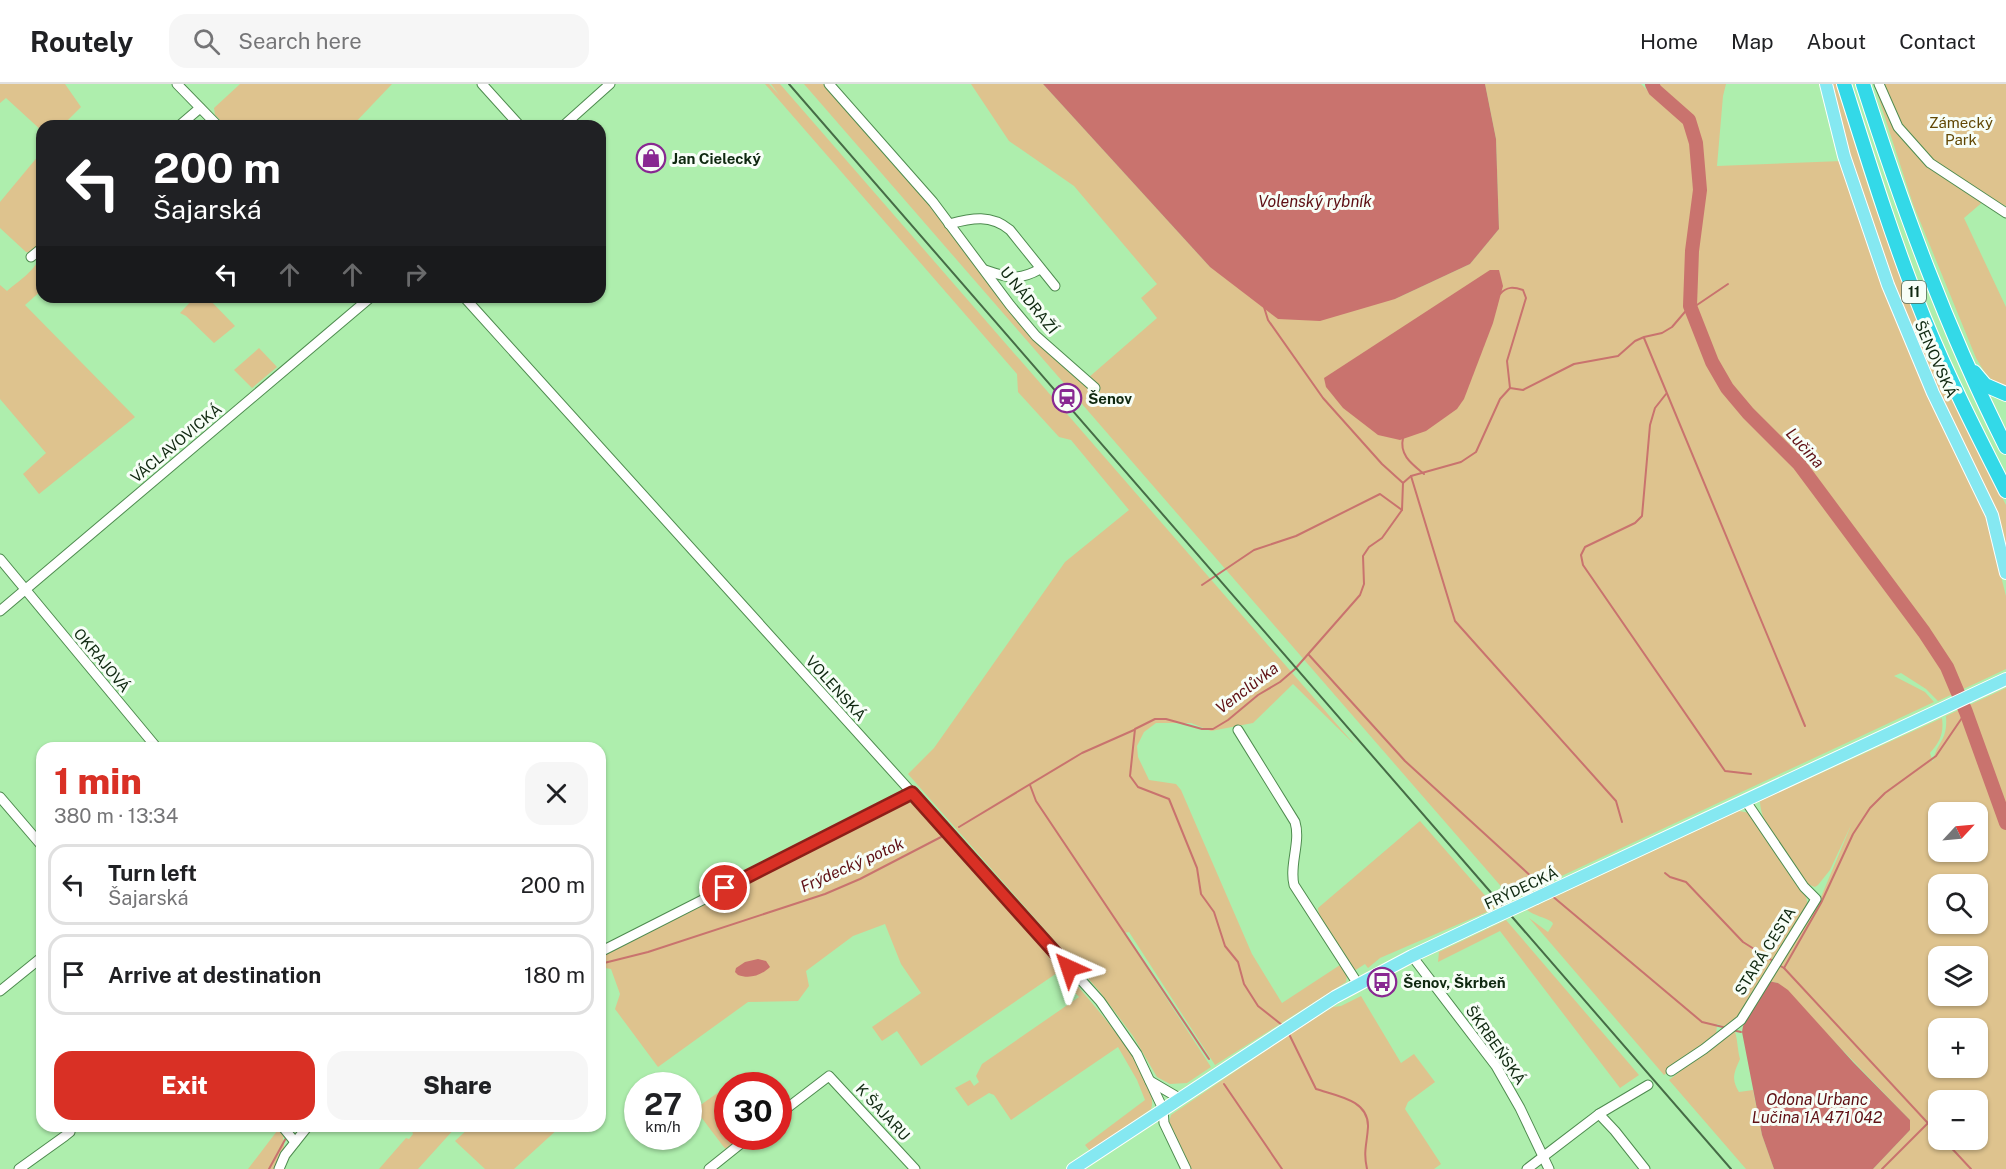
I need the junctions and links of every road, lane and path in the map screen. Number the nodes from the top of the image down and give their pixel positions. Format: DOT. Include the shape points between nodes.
graph roads {
  1 [pos="177,84"];
  2 [pos="482,84"];
  3 [pos="610,84"];
  4 [pos="829,84"];
  5 [pos="1826,84"];
  6 [pos="1844,84"];
  7 [pos="1863,84"];
  8 [pos="1879,84"];
  9 [pos="200,108"];
  10 [pos="186,120"];
  11 [pos="212,120"];
  12 [pos="515,120"];
  13 [pos="570,120"];
  14 [pos="2006,213"];
  15 [pos="949,224"];
  16 [pos="36,253"];
  17 [pos="31,257"];
  18 [pos="1040,268"];
  19 [pos="985,270"];
  20 [pos="1055,286"];
  21 [pos="364,303"];
  22 [pos="472,303"];
  23 [pos="1955,339"];
  24 [pos="1095,388"];
  25 [pos="2006,394"];
  26 [pos="2006,447"];
  27 [pos="2006,491"];
  28 [pos="0,559"];
  29 [pos="2006,573"];
  30 [pos="25,590"];
  31 [pos="0,611"];
  32 [pos="2006,679"];
  33 [pos="1238,730"];
  34 [pos="152,742"];
  35 [pos="912,793"];
  36 [pos="0,797"];
  37 [pos="1745,800"];
  38 [pos="36,839"];
  39 [pos="606,948"];
  40 [pos="1412,956"];
  41 [pos="36,962"];
  42 [pos="1358,984"];
  43 [pos="0,991"];
  44 [pos="1671,1071"];
  45 [pos="1150,1082"];
  46 [pos="1648,1085"];
  47 [pos="1179,1098"];
  48 [pos="792,1104"];
  49 [pos="1163,1109"];
  50 [pos="1599,1114"];
  51 [pos="70,1132"];
  52 [pos="287,1132"];
  53 [pos="302,1132"];
  54 [pos="294,1141"];
  55 [pos="733,1150"];
  56 [pos="1544,1157"];
  57 [pos="19,1169"];
  58 [pos="279,1169"];
  59 [pos="709,1169"];
  60 [pos="915,1169"];
  61 [pos="1073,1169"];
  62 [pos="1186,1169"];
  63 [pos="1527,1169"];
  64 [pos="1549,1169"];
  65 [pos="1645,1169"];
  1 -- 9 [label="street"];
  2 -- 12 [label="street"];
  3 -- 13 [label="street"];
  4 -- 15 [label="street, U NÁDRAŽÍ"];
  5 -- 29 [label="main road, ŠENOVSKÁ" via="1844,156 1888,285 1933,393 1992,515"];
  6 -- 27 [label="highway, 11" via="1923,316"];
  7 -- 23 [label="highway, 11" via="1907,216"];
  8 -- 14 [label="street" via="1898,127 1930,163"];
  9 -- 10 [label="street"];
  9 -- 11 [label="street"];
  15 -- 18 [label="street, U NÁDRAŽÍ" via="970,218 1001,222"];
  15 -- 19 [label="street, U NÁDRAŽÍ"];
  16 -- 17 [label="street"];
  18 -- 19 [label="street" via="1022,278"];
  18 -- 20 [label="street, U NÁDRAŽÍ"];
  19 -- 24 [label="street, U NÁDRAŽÍ" via="1036,336"];
  21 -- 30 [label="street, VÁCLAVOVICKÁ"];
  22 -- 35 [label="street, VOLENSKÁ"];
  23 -- 25 [label="highway" via="1981,381"];
  23 -- 26 [label="highway, 11"];
  28 -- 30 [label="street, OKRAJOVÁ"];
  30 -- 31 [label="street, VÁCLAVOVICKÁ"];
  30 -- 34 [label="street, OKRAJOVÁ"];
  32 -- 37 [label="main road, FRÝDECKÁ"];
  33 -- 42 [label="street" via="1296,822 1294,885"];
  35 -- 39 [label="street"];
  35 -- 45 [label="street, VOLENSKÁ" via="1100,1001 1137,1054"];
  36 -- 38 [label="street"];
  37 -- 40 [label="main road, FRÝDECKÁ, bridge"];
  37 -- 44 [label="street, STARÁ CESTA" via="1816,899 1741,1020"];
  40 -- 42 [label="main road, FRÝDECKÁ"];
  40 -- 56 [label="street, ŠKRBEŇSKÁ" via="1496,1066"];
  41 -- 43 [label="street"];
  42 -- 47 [label="main road, FRÝDECKÁ"];
  45 -- 47 [label="street"];
  45 -- 49 [label="street, VOLENSKÁ"];
  46 -- 50 [label="street"];
  47 -- 49 [label="main road, FRÝDECKÁ"];
  48 -- 60 [label="street, K ŠAJARU" via="830,1076"];
  49 -- 61 [label="main road, FRÝDECKÁ"];
  49 -- 62 [label="street, VOLENSKÁ" via="1164,1123"];
  50 -- 56 [label="street"];
  50 -- 65 [label="street"];
  51 -- 57 [label="street"];
  52 -- 54 [label="street"];
  53 -- 54 [label="street"];
  54 -- 58 [label="street"];
  55 -- 59 [label="street"];
  56 -- 63 [label="street"];
  56 -- 64 [label="street, ŠKRBEŇSKÁ"];
}
